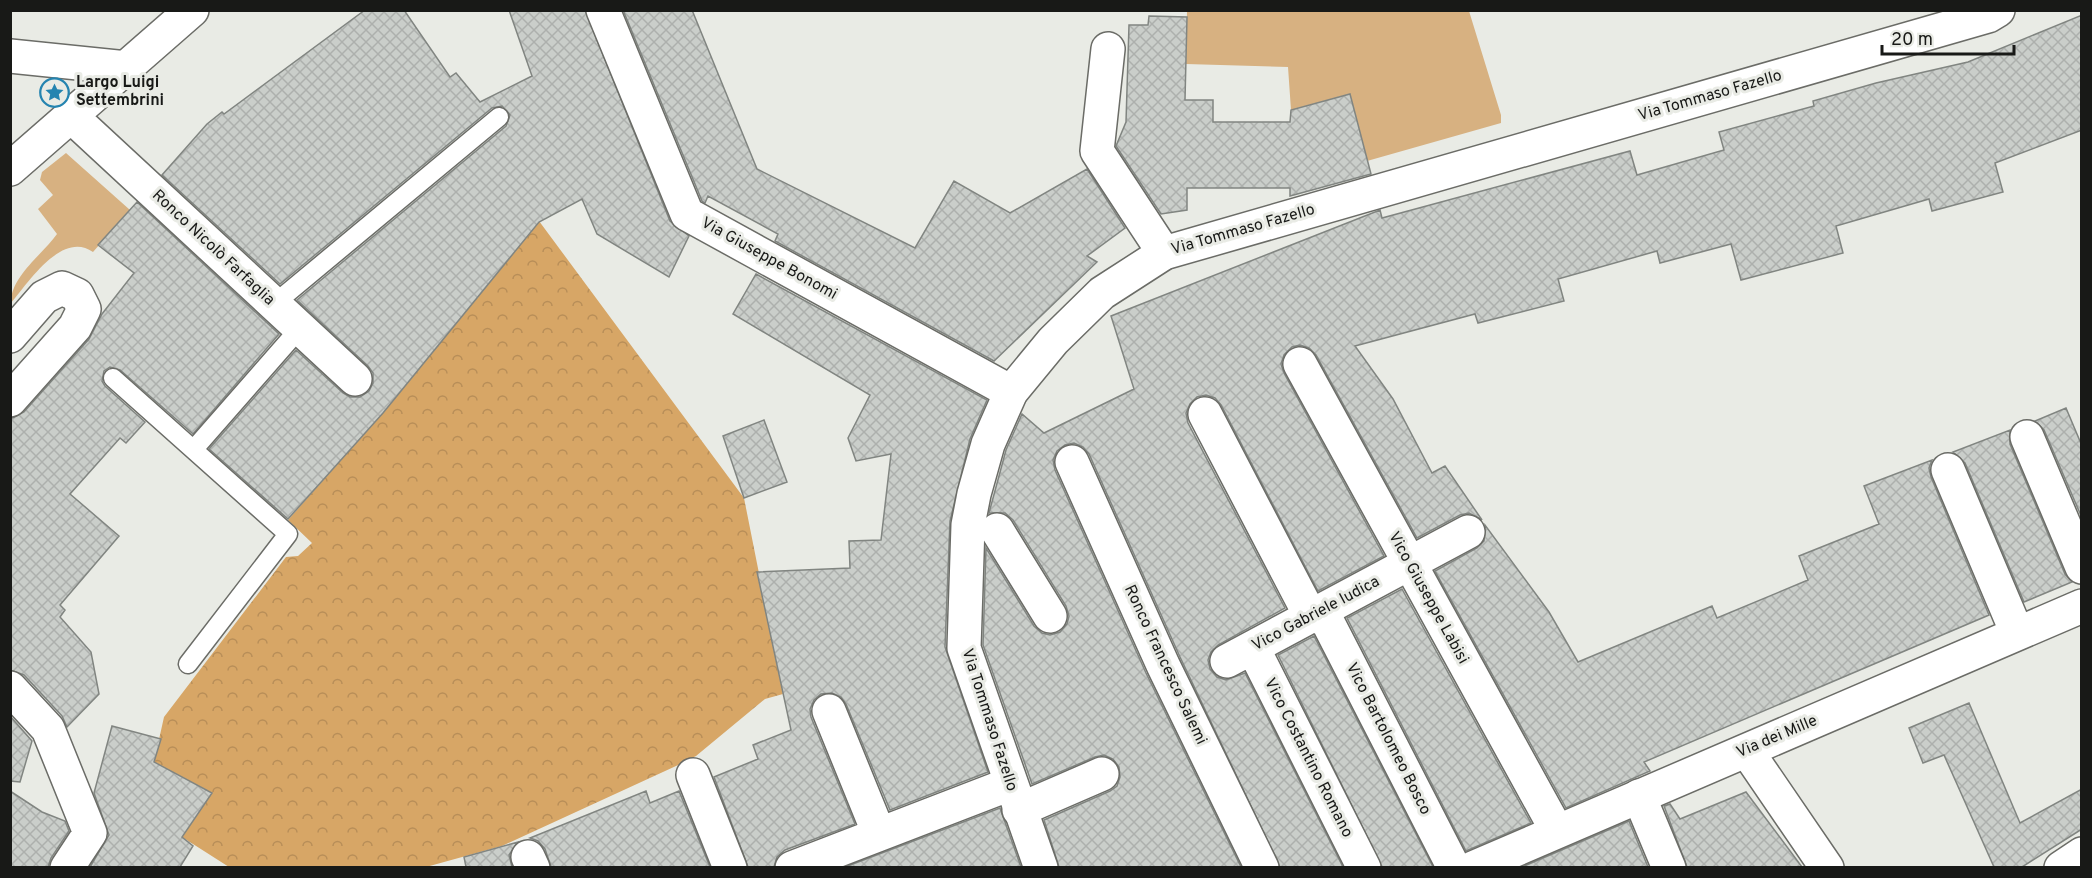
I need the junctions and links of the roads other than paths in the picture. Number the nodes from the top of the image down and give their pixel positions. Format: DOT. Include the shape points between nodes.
graph roads {
  1 [pos="192,10"];
  2 [pos="603,10"];
  3 [pos="1998,10"];
  4 [pos="1107,49"];
  5 [pos="10,56"];
  6 [pos="127,68"];
  7 [pos="71,116"];
  8 [pos="499,117"];
  9 [pos="10,169"];
  10 [pos="1164,253"];
  11 [pos="274,304"];
  12 [pos="300,328"];
  13 [pos="10,336"];
  14 [pos="1300,364"];
  15 [pos="113,378"];
  16 [pos="355,379"];
  17 [pos="1011,392"];
  18 [pos="10,400"];
  19 [pos="1205,414"];
  20 [pos="2027,437"];
  21 [pos="194,449"];
  22 [pos="1072,462"];
  23 [pos="1948,470"];
  24 [pos="997,530"];
  25 [pos="1468,532"];
  26 [pos="1408,564"];
  27 [pos="2082,567"];
  28 [pos="2082,606"];
  29 [pos="1317,614"];
  30 [pos="1050,616"];
  31 [pos="2017,633"];
  32 [pos="1240,655"];
  33 [pos="188,664"];
  34 [pos="10,688"];
  35 [pos="829,711"];
  36 [pos="1747,751"];
  37 [pos="1102,774"];
  38 [pos="693,775"];
  39 [pos="1639,796"];
  40 [pos="1015,797"];
  41 [pos="1557,831"];
  42 [pos="879,834"];
  43 [pos="2082,854"];
  44 [pos="1519,858"];
  45 [pos="67,867"];
  46 [pos="730,867"];
  47 [pos="792,867"];
  48 [pos="1041,867"];
  49 [pos="1262,867"];
  50 [pos="1364,867"];
  51 [pos="1454,867"];
  52 [pos="1473,867"];
  53 [pos="1669,867"];
  54 [pos="1827,867"];
  55 [pos="2061,867"];
  1 -- 6 [label="street"];
  2 -- 17 [label="street, Via Giuseppe Bonomi" via="687,214"];
  3 -- 10 [label="street, Via Tommaso Fazello"];
  4 -- 10 [label="street" via="1097,151"];
  5 -- 6 [label="street"];
  6 -- 7 [label="street"];
  7 -- 9 [label="street"];
  7 -- 11 [label="street, Ronco Nicolò Farfaglia"];
  8 -- 11 [label="lane"];
  10 -- 17 [label="street, Via Tommaso Fazello" via="1102,294 1053,341"];
  11 -- 12 [label="street, Ronco Nicolò Farfaglia"];
  12 -- 16 [label="street, Ronco Nicolò Farfaglia"];
  12 -- 21 [label="lane"];
  13 -- 18 [label="street" via="44,297 62,288 77,295 84,309 75,327"];
  14 -- 26 [label="street, Vico Giuseppe Labisi"];
  15 -- 21 [label="lane"];
  17 -- 40 [label="street, Via Tommaso Fazello" via="988,444 968,525 964,648"];
  19 -- 29 [label="street, Vico Bartolomeo Bosco"];
  20 -- 27 [label="street"];
  21 -- 33 [label="lane" via="288,534"];
  22 -- 49 [label="street, Ronco Francesco Salemi" via="1163,665"];
  23 -- 31 [label="street"];
  24 -- 30 [label="street"];
  25 -- 26 [label="street, Vico Gabriele Iudica"];
  26 -- 29 [label="street, Vico Gabriele Iudica"];
  26 -- 41 [label="street, Vico Giuseppe Labisi"];
  28 -- 31 [label="street, Via dei Mille"];
  29 -- 32 [label="street, Vico Gabriele Iudica"];
  29 -- 51 [label="street, Vico Bartolomeo Bosco"];
  31 -- 36 [label="street, Via dei Mille"];
  32 -- 50 [label="street, Vico Costantino Romano"];
  34 -- 45 [label="street" via="48,729 90,834"];
  35 -- 42 [label="street"];
  36 -- 39 [label="street, Via dei Mille"];
  36 -- 54 [label="street"];
  37 -- 40 [label="street"];
  38 -- 46 [label="street"];
  39 -- 41 [label="street, Via dei Mille"];
  39 -- 53 [label="street"];
  40 -- 42 [label="street"];
  40 -- 48 [label="street, Via Tommaso Fazello"];
  41 -- 44 [label="street, Via dei Mille"];
  42 -- 47 [label="street"];
  43 -- 55 [label="street"];
  44 -- 52 [label="street, Via dei Mille"];
}
